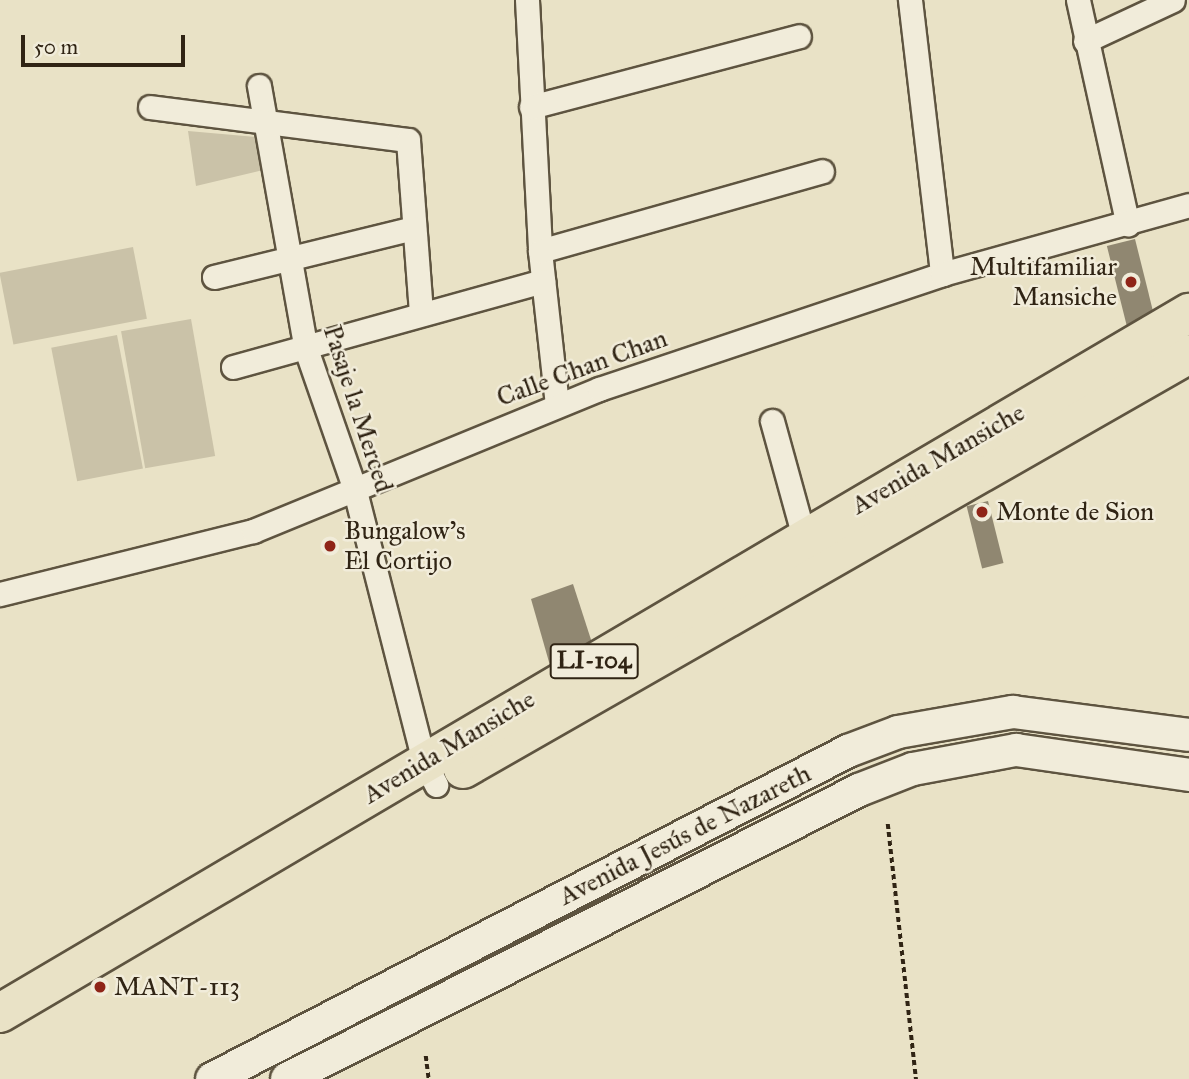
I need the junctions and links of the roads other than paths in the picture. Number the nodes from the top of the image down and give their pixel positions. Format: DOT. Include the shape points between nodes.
graph roads {
  1 [pos="527,0"];
  2 [pos="910,0"];
  3 [pos="1078,0"];
  4 [pos="1173,0"];
  5 [pos="799,36"];
  6 [pos="1085,41"];
  7 [pos="259,86"];
  8 [pos="150,107"];
  9 [pos="531,107"];
  10 [pos="265,122"];
  11 [pos="822,171"];
  12 [pos="1189,205"];
  13 [pos="1128,225"];
  14 [pos="413,228"];
  15 [pos="540,251"];
  16 [pos="288,260"];
  17 [pos="942,274"];
  18 [pos="215,277"];
  19 [pos="543,281"];
  20 [pos="1189,313"];
  21 [pos="421,314"];
  22 [pos="306,349"];
  23 [pos="1189,354"];
  24 [pos="233,367"];
  25 [pos="557,405"];
  26 [pos="772,421"];
  27 [pos="1030,425"];
  28 [pos="354,486"];
  29 [pos="804,537"];
  30 [pos="765,577"];
  31 [pos="0,594"];
  32 [pos="1189,735"];
  33 [pos="430,773"];
  34 [pos="1189,775"];
  35 [pos="200,909"];
  36 [pos="0,1013"];
  37 [pos="0,1042"];
  38 [pos="212,1079"];
  39 [pos="287,1079"];
  1 -- 9 [label="street"];
  2 -- 17 [label="street"];
  3 -- 6 [label="street"];
  4 -- 6 [label="street"];
  5 -- 9 [label="street"];
  6 -- 13 [label="street"];
  7 -- 10 [label="street, Pasaje la Merced"];
  8 -- 10 [label="street"];
  9 -- 15 [label="street"];
  10 -- 14 [label="street" via="408,140"];
  10 -- 16 [label="street, Pasaje la Merced"];
  11 -- 15 [label="street"];
  12 -- 13 [label="street, Calle Chan Chan"];
  13 -- 17 [label="street, Calle Chan Chan"];
  14 -- 16 [label="street"];
  14 -- 21 [label="street"];
  15 -- 19 [label="street"];
  16 -- 18 [label="street"];
  16 -- 22 [label="street, Pasaje la Merced"];
  17 -- 25 [label="street, Calle Chan Chan"];
  19 -- 21 [label="street"];
  19 -- 25 [label="street"];
  20 -- 27 [label="highway, Avenida Mansiche / LI-104"];
  21 -- 22 [label="street"];
  22 -- 24 [label="street"];
  22 -- 28 [label="street, Pasaje la Merced"];
  23 -- 27 [label="highway, Avenida Mansiche / LI-104"];
  25 -- 28 [label="street, Calle Chan Chan"];
  26 -- 29 [label="street"];
  27 -- 29 [label="highway, Avenida Mansiche / LI-104"];
  27 -- 30 [label="highway, Avenida Mansiche / LI-104"];
  28 -- 31 [label="street, Calle Chan Chan" via="253,531"];
  28 -- 33 [label="street, Pasaje la Merced"];
  29 -- 30 [label="highway, Avenida Mansiche / LI-104"];
  30 -- 33 [label="highway, Avenida Mansiche / LI-104"];
  32 -- 38 [label="main road, Avenida Jesús de Nazareth" via="1013,712 898,732 848,751"];
  33 -- 35 [label="highway, Avenida Mansiche / LI-104"];
  34 -- 39 [label="main road, Avenida Jesús de Nazareth" via="1016,750 913,769 848,796"];
  35 -- 36 [label="highway, Avenida Mansiche / LI-104"];
  35 -- 37 [label="highway, Avenida Mansiche / LI-104"];
}
